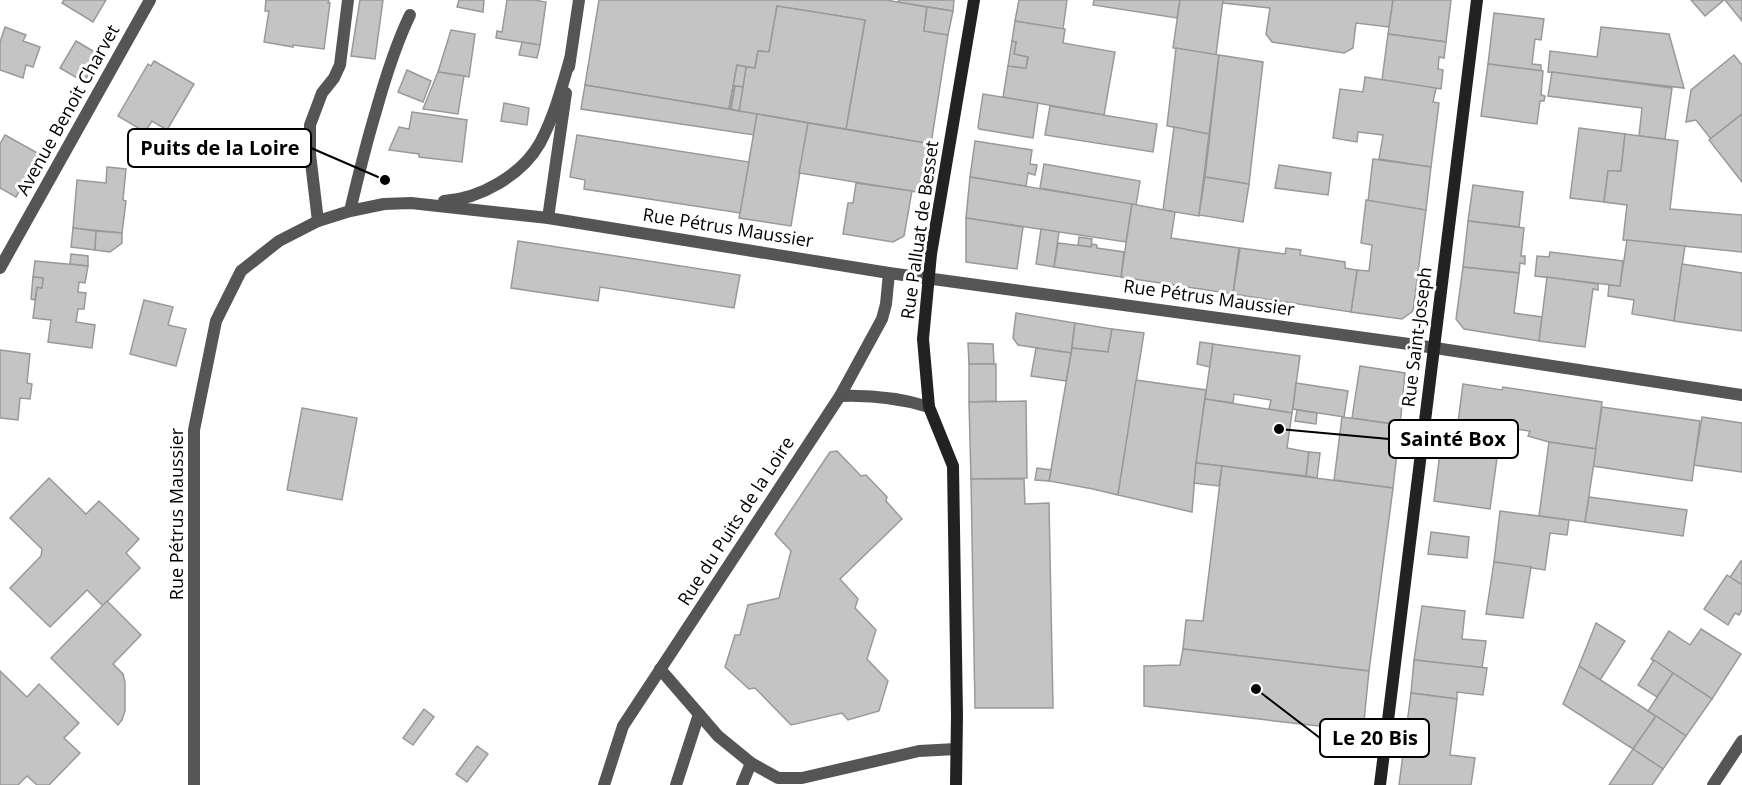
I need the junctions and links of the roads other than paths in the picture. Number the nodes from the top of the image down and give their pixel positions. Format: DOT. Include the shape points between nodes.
graph roads {
  1 [pos="150,0"];
  2 [pos="348,0"];
  3 [pos="579,0"];
  4 [pos="974,0"];
  5 [pos="1477,0"];
  6 [pos="410,15"];
  7 [pos="570,59"];
  8 [pos="411,203"];
  9 [pos="350,211"];
  10 [pos="548,218"];
  11 [pos="318,221"];
  12 [pos="0,268"];
  13 [pos="889,273"];
  14 [pos="928,278"];
  15 [pos="1434,348"];
  16 [pos="1742,395"];
  17 [pos="840,396"];
  18 [pos="929,407"];
  19 [pos="660,669"];
  20 [pos="699,714"];
  21 [pos="1742,741"];
  22 [pos="956,749"];
  23 [pos="752,763"];
  24 [pos="194,785"];
  25 [pos="604,785"];
  26 [pos="676,785"];
  27 [pos="742,785"];
  28 [pos="956,785"];
  29 [pos="1380,785"];
  30 [pos="1713,785"];
  1 -- 12 [label="street, Avenue Benoit Charvet"];
  2 -- 11 [label="street" via="340,65 322,93 310,125"];
  3 -- 7 [label="street"];
  4 -- 14 [label="main road, Rue Palluat de Besset"];
  5 -- 15 [label="main road, Rue Saint-Joseph"];
  6 -- 9 [label="street" via="385,79"];
  7 -- 8 [label="street" via="539,144 518,170 493,188 458,200"];
  7 -- 10 [label="street"];
  8 -- 9 [label="street, Rue Pétrus Maussier"];
  8 -- 10 [label="street, Rue Pétrus Maussier"];
  9 -- 11 [label="street, Rue Pétrus Maussier"];
  10 -- 13 [label="street, Rue Pétrus Maussier"];
  11 -- 24 [label="street, Rue Pétrus Maussier" via="279,241 241,271 216,321 194,430"];
  13 -- 14 [label="street, Rue Pétrus Maussier"];
  13 -- 17 [label="street, Rue du Puits de la Loire" via="882,319"];
  14 -- 15 [label="street, Rue Pétrus Maussier"];
  14 -- 18 [label="main road, Rue Palluat de Besset" via="923,339"];
  15 -- 16 [label="street, Rue Pétrus Maussier"];
  15 -- 29 [label="main road, Rue Saint-Joseph"];
  17 -- 18 [label="street" via="908,400"];
  17 -- 19 [label="street, Rue du Puits de la Loire"];
  18 -- 22 [label="main road, Rue Palluat de Besset" via="953,466"];
  19 -- 20 [label="street"];
  19 -- 25 [label="street, Rue du Puits de la Loire" via="623,726"];
  20 -- 23 [label="street" via="718,736"];
  20 -- 26 [label="street"];
  21 -- 30 [label="street"];
  22 -- 23 [label="street" via="919,752 802,778 778,778"];
  22 -- 28 [label="main road, Rue Palluat de Besset"];
  23 -- 27 [label="street"];
}
